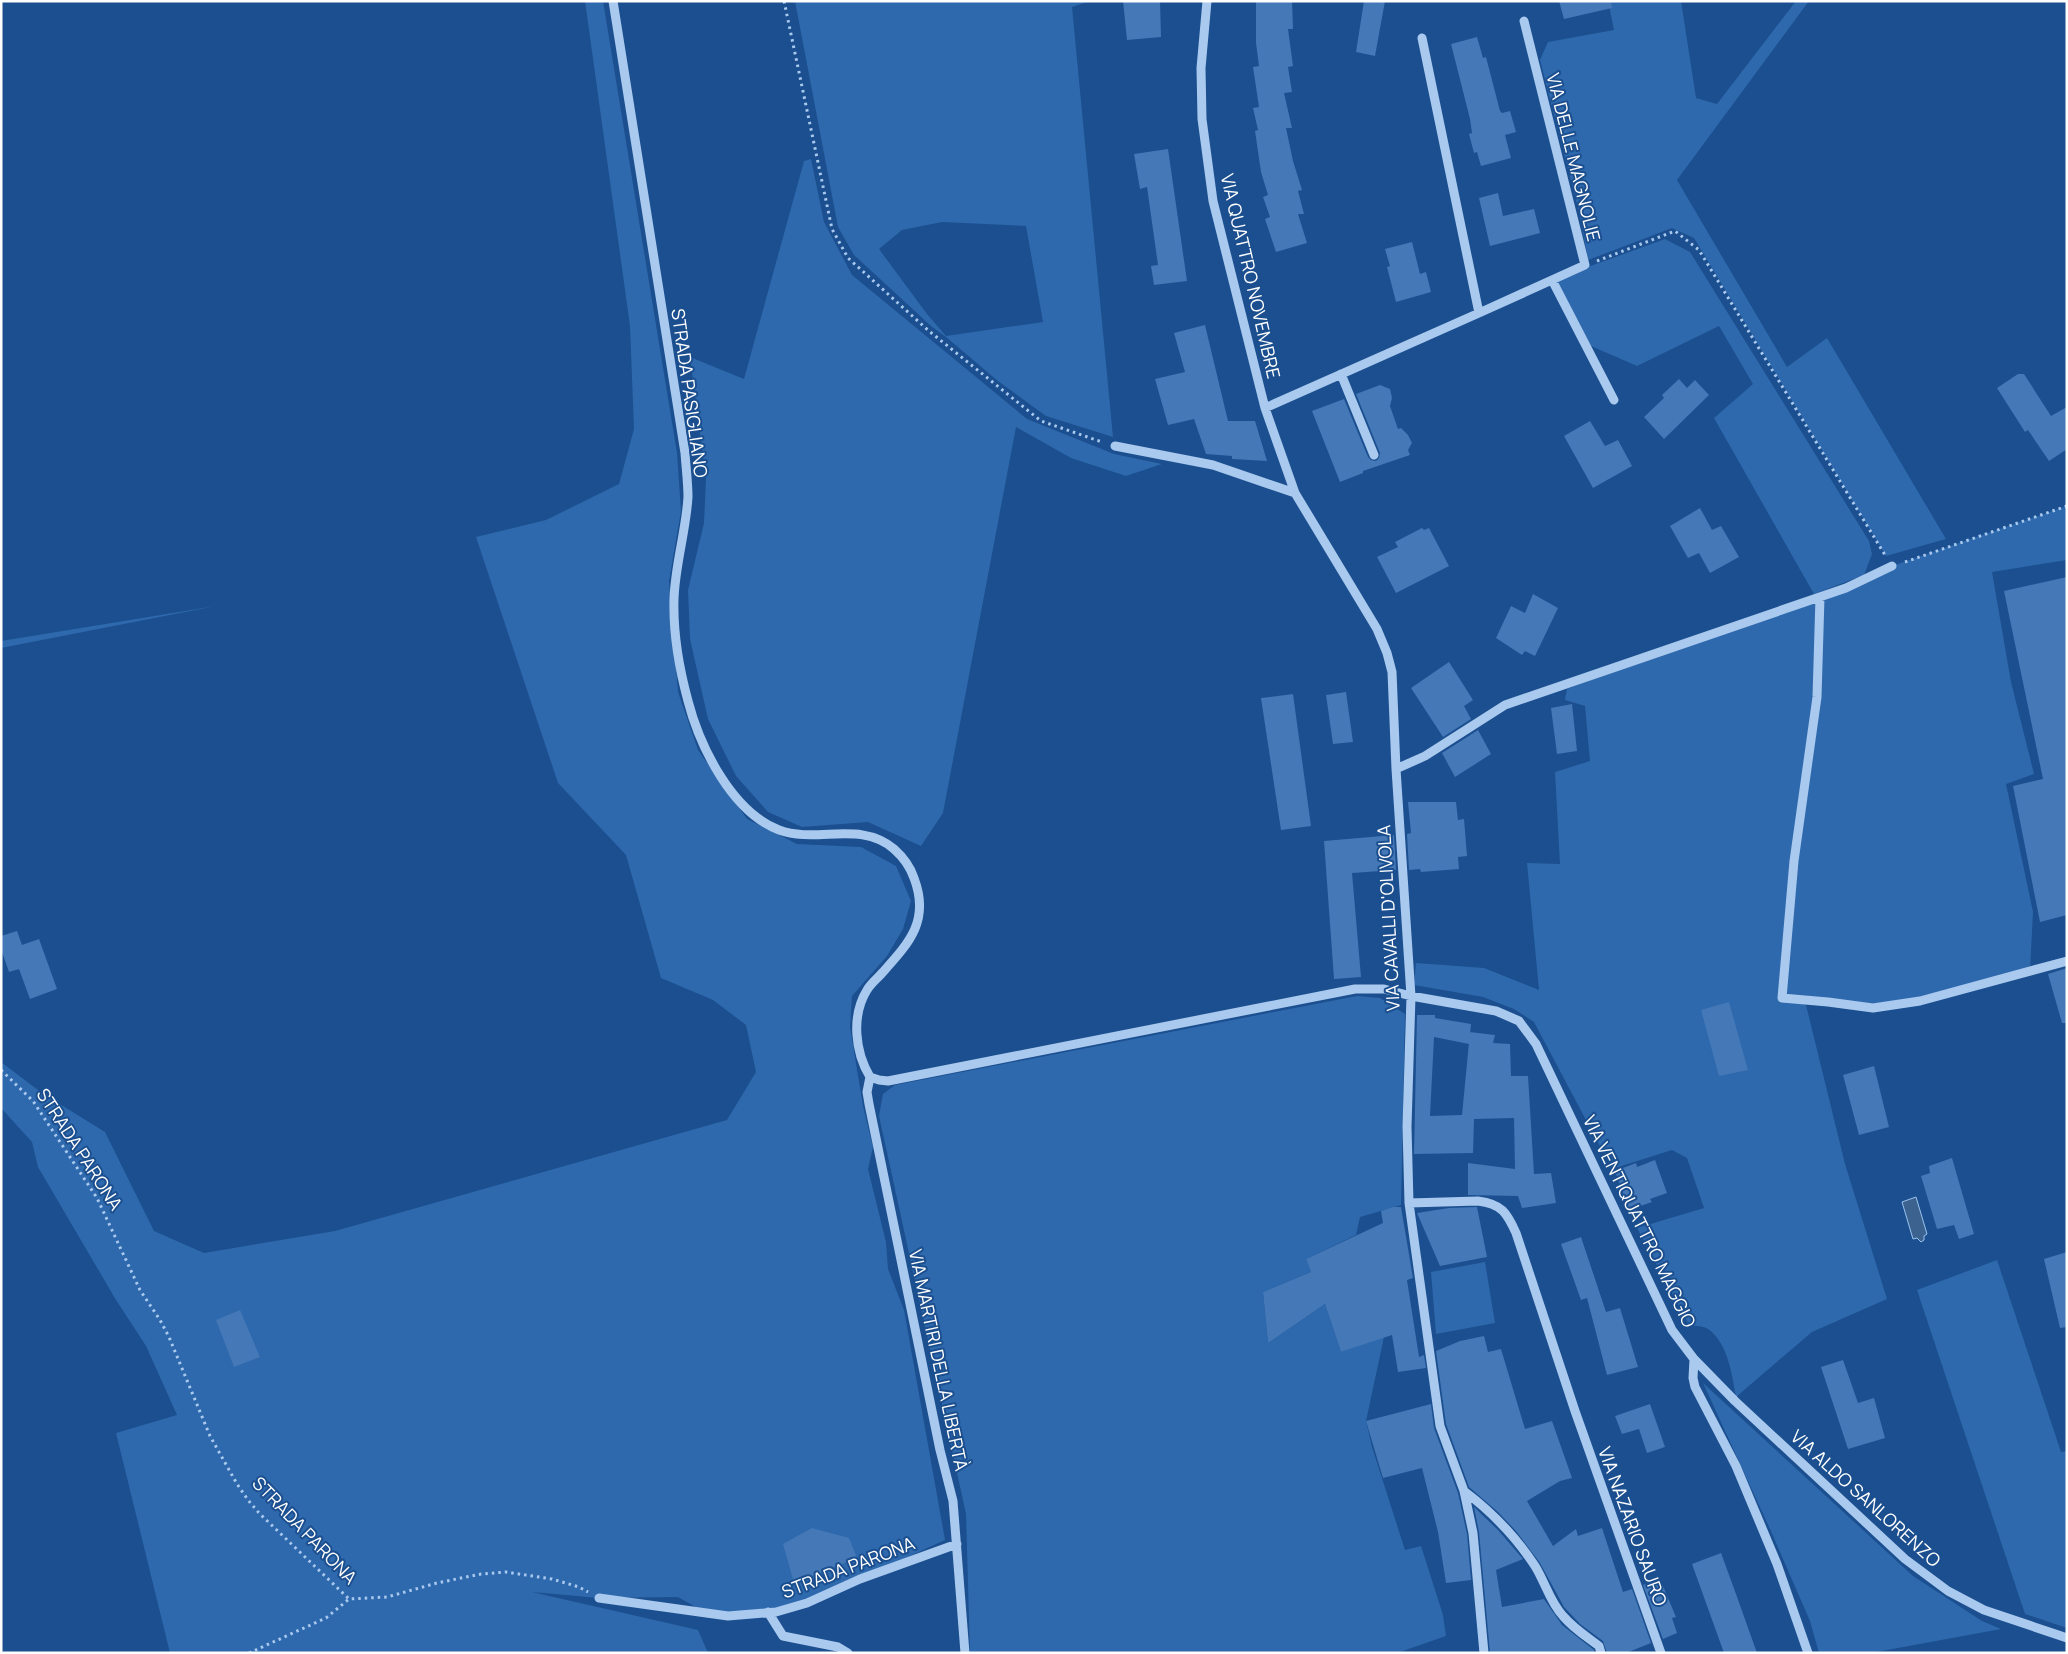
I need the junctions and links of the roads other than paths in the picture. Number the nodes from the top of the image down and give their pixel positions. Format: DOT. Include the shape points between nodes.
graph roads {
  1 [pos="612,1"];
  2 [pos="1207,1"];
  3 [pos="1524,21"];
  4 [pos="1422,38"];
  5 [pos="1552,280"];
  6 [pos="1479,313"];
  7 [pos="1341,374"];
  8 [pos="1614,400"];
  9 [pos="1265,408"];
  10 [pos="1115,446"];
  11 [pos="1374,454"];
  12 [pos="1295,493"];
  13 [pos="1892,566"];
  14 [pos="1820,597"];
  15 [pos="1396,770"];
  16 [pos="2067,961"];
  17 [pos="1411,996"];
  18 [pos="870,1077"];
  19 [pos="1409,1203"];
  20 [pos="1694,1359"];
  21 [pos="1464,1491"];
  22 [pos="957,1544"];
  23 [pos="599,1598"];
  24 [pos="768,1612"];
  25 [pos="2067,1638"];
  26 [pos="848,1653"];
  27 [pos="965,1653"];
  28 [pos="1484,1653"];
  29 [pos="1601,1653"];
  30 [pos="1661,1653"];
  31 [pos="1808,1653"];
  1 -- 18 [label="street, STRADA PASIGLIANO" via="685,453 688,497 674,598 674,634 688,703 716,767 735,797 754,816 780,830 802,834 865,834 886,843 905,858 915,878 920,904 917,930 867,990 858,1014 861,1058"];
  2 -- 9 [label="street, VIA QUATTRO NOVEMBRE" via="1202,119 1213,201"];
  3 -- 5 [label="street, VIA DELLE MAGNOLIE" via="1585,265"];
  4 -- 6 [label="street"];
  5 -- 6 [label="street, VIA DELLE MAGNOLIE"];
  5 -- 8 [label="street"];
  6 -- 7 [label="street, VIA DELLE MAGNOLIE"];
  7 -- 9 [label="street, VIA DELLE MAGNOLIE"];
  7 -- 11 [label="street"];
  9 -- 12 [label="street, VIA QUATTRO NOVEMBRE"];
  10 -- 12 [label="street" via="1213,465"];
  12 -- 15 [label="street, VIA CAVALLI D'OLIVOLA" via="1377,629 1387,653 1392,672"];
  13 -- 14 [label="street"];
  14 -- 15 [label="street" via="1505,704 1425,756"];
  14 -- 16 [label="street" via="1817,697 1794,861 1782,998 1873,1008 1920,1001"];
  15 -- 17 [label="street, VIA CAVALLI D'OLIVOLA"];
  17 -- 18 [label="street, VIA VENTIQUATTRO MAGGIO" via="1384,989 1355,989 888,1081"];
  17 -- 19 [label="street, VIA CAVALLI D'OLIVOLA" via="1407,1127"];
  17 -- 20 [label="street, VIA VENTIQUATTRO MAGGIO" via="1496,1011 1519,1021 1536,1044 1672,1330"];
  18 -- 22 [label="street, VIA MARTIRI DELLA LIBERTÀ" via="869,1104 940,1450 954,1501"];
  19 -- 21 [label="street, VIA CAVALLI D'OLIVOLA" via="1440,1426"];
  19 -- 30 [label="street, VIA NAZARIO SAURO" via="1478,1201 1490,1203 1506,1212"];
  20 -- 25 [label="street, VIA ALDO SANLORENZO" via="1905,1559 1941,1586 1984,1610"];
  20 -- 31 [label="street" via="1695,1387 1736,1466 1777,1564"];
  21 -- 28 [label="street, VIA CAVALLI D'OLIVOLA" via="1473,1533"];
  21 -- 29 [label="street" via="1485,1507 1518,1542 1564,1617 1599,1646"];
  22 -- 24 [label="street, STRADA PARONA" via="860,1579 807,1603"];
  22 -- 27 [label="street, VIA MARTIRI DELLA LIBERTÀ"];
  23 -- 24 [label="street, STRADA PARONA" via="728,1616"];
  24 -- 26 [label="street" via="783,1636 838,1647"];
}
